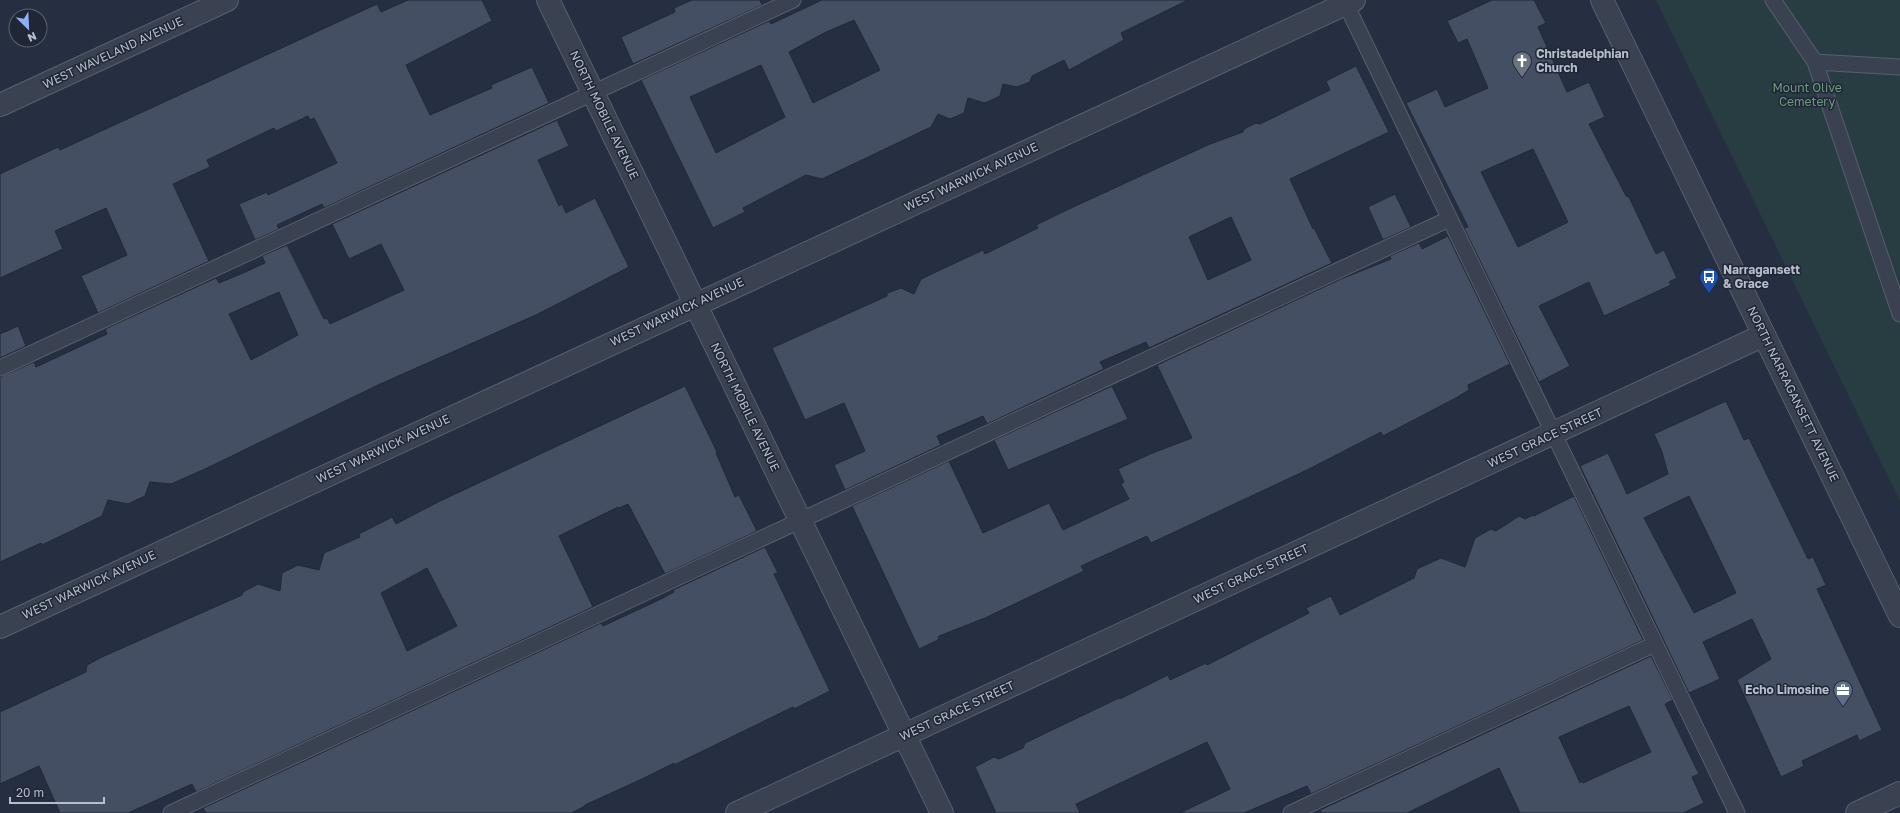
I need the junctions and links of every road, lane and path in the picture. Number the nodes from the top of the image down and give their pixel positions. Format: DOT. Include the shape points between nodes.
graph roads {
  1 [pos="227,0"];
  2 [pos="548,0"];
  3 [pos="794,0"];
  4 [pos="1602,0"];
  5 [pos="1772,0"];
  6 [pos="1348,1"];
  7 [pos="1815,62"];
  8 [pos="1900,67"];
  9 [pos="593,93"];
  10 [pos="0,105"];
  11 [pos="1450,219"];
  12 [pos="695,304"];
  13 [pos="1900,314"];
  14 [pos="1764,335"];
  15 [pos="0,368"];
  16 [pos="1553,434"];
  17 [pos="800,521"];
  18 [pos="1900,616"];
  19 [pos="0,627"];
  20 [pos="1655,644"];
  21 [pos="904,735"];
  22 [pos="1900,793"];
  23 [pos="171,813"];
  24 [pos="737,813"];
  25 [pos="942,813"];
  26 [pos="1291,813"];
  27 [pos="1737,813"];
  28 [pos="1857,813"];
  1 -- 10 [label="street, WEST WAVELAND AVENUE"];
  2 -- 9 [label="street, NORTH MOBILE AVENUE"];
  3 -- 9 [label="lane"];
  4 -- 14 [label="street, NORTH NARRAGANSETT AVENUE"];
  5 -- 7 [label="lane"];
  6 -- 11 [label="lane"];
  6 -- 12 [label="street, WEST WARWICK AVENUE"];
  7 -- 8 [label="lane"];
  7 -- 13 [label="lane"];
  9 -- 12 [label="street, NORTH MOBILE AVENUE"];
  9 -- 15 [label="lane"];
  11 -- 16 [label="lane"];
  11 -- 17 [label="lane"];
  12 -- 17 [label="street, NORTH MOBILE AVENUE"];
  12 -- 19 [label="street, WEST WARWICK AVENUE"];
  14 -- 16 [label="street, WEST GRACE STREET"];
  14 -- 18 [label="street, NORTH NARRAGANSETT AVENUE"];
  16 -- 20 [label="lane"];
  16 -- 21 [label="street, WEST GRACE STREET"];
  17 -- 21 [label="street, NORTH MOBILE AVENUE"];
  17 -- 23 [label="lane"];
  20 -- 26 [label="lane"];
  20 -- 27 [label="lane"];
  21 -- 24 [label="street, WEST GRACE STREET"];
  21 -- 25 [label="street, NORTH MOBILE AVENUE"];
  22 -- 28 [label="street"];
}
